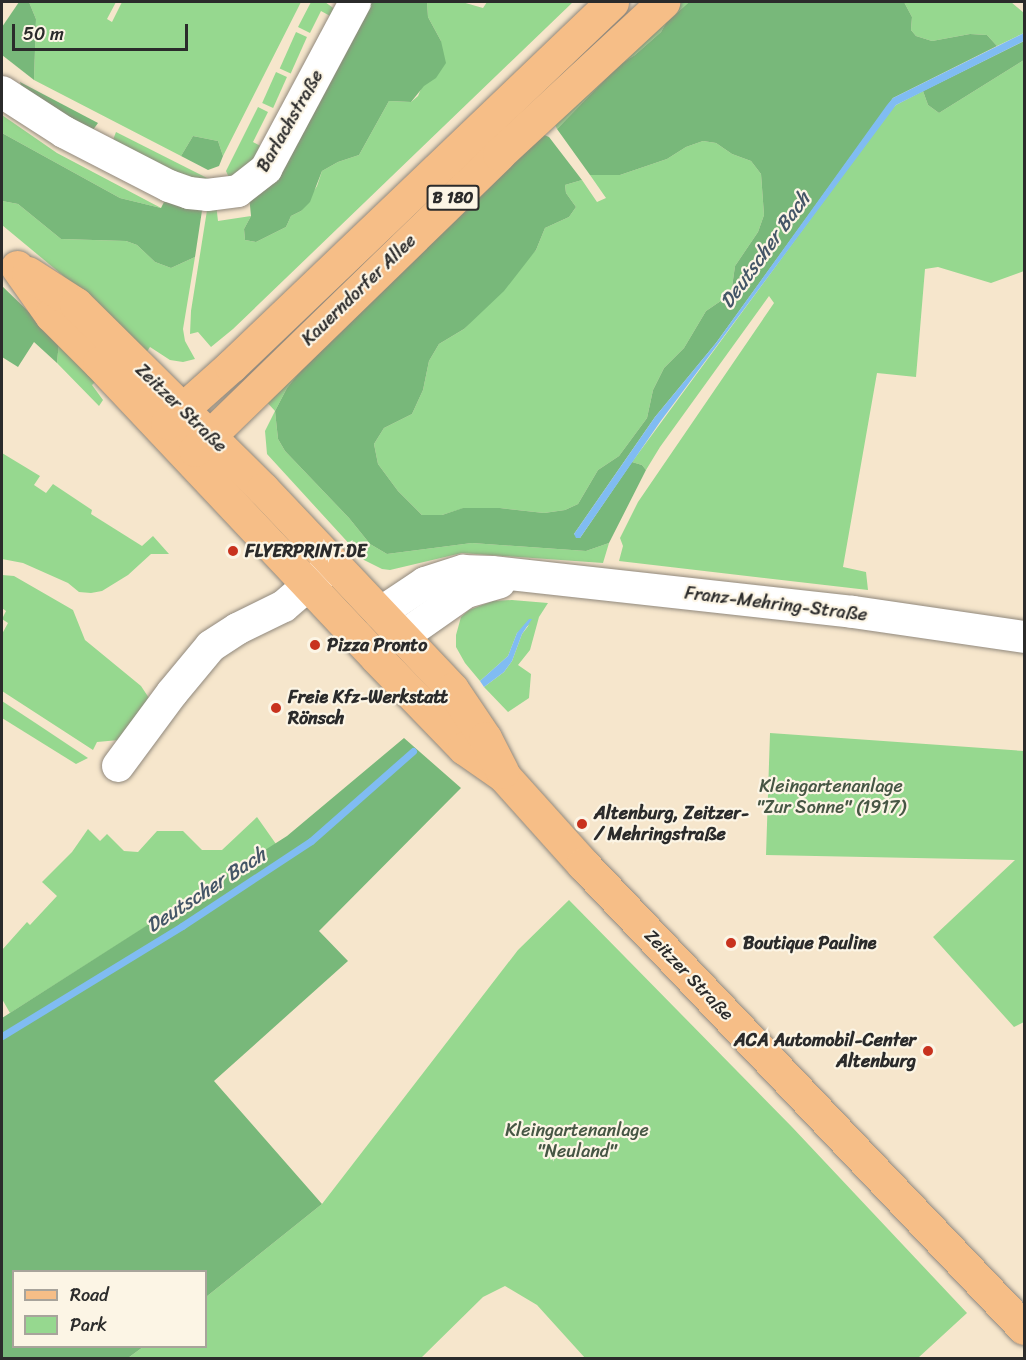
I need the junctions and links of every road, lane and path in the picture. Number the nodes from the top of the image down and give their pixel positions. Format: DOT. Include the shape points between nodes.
graph roads {
  1 [pos="355,2"];
  2 [pos="612,2"];
  3 [pos="663,2"];
  4 [pos="2,92"];
  5 [pos="9,260"];
  6 [pos="172,419"];
  7 [pos="199,446"];
  8 [pos="333,563"];
  9 [pos="527,576"];
  10 [pos="308,585"];
  11 [pos="380,613"];
  12 [pos="402,636"];
  13 [pos="1024,637"];
  14 [pos="366,646"];
  15 [pos="118,766"];
  16 [pos="504,776"];
  17 [pos="1024,1328"];
  1 -- 4 [label="street, Barlachstraße" via="266,169 238,191 207,195 169,186 64,132"];
  2 -- 6 [label="main road, Kauerndorfer Allee / B 180"];
  3 -- 7 [label="main road, Kauerndorfer Allee / B 180" via="499,154"];
  5 -- 6 [label="main road, Zeitzer Straße" via="76,304"];
  6 -- 7 [label="main road, Zeitzer Straße"];
  7 -- 8 [label="main road, Zeitzer Straße"];
  7 -- 10 [label="main road, Zeitzer Straße"];
  8 -- 10 [label="street"];
  8 -- 11 [label="main road, Zeitzer Straße"];
  9 -- 11 [label="street, Franz-Mehring-Straße" via="463,571 419,586"];
  9 -- 12 [label="street, Franz-Mehring-Straße" via="466,592"];
  9 -- 13 [label="street, Franz-Mehring-Straße" via="853,612"];
  10 -- 14 [label="main road, Zeitzer Straße"];
  10 -- 15 [label="street" via="284,606 211,646"];
  11 -- 12 [label="main road, Zeitzer Straße"];
  11 -- 14 [label="main road, Franz-Mehring-Straße"];
  12 -- 14 [label="main road, Franz-Mehring-Straße"];
  12 -- 16 [label="main road, Zeitzer Straße" via="469,712"];
  14 -- 16 [label="main road, Zeitzer Straße" via="464,748"];
  16 -- 17 [label="main road, Zeitzer Straße"];
}
